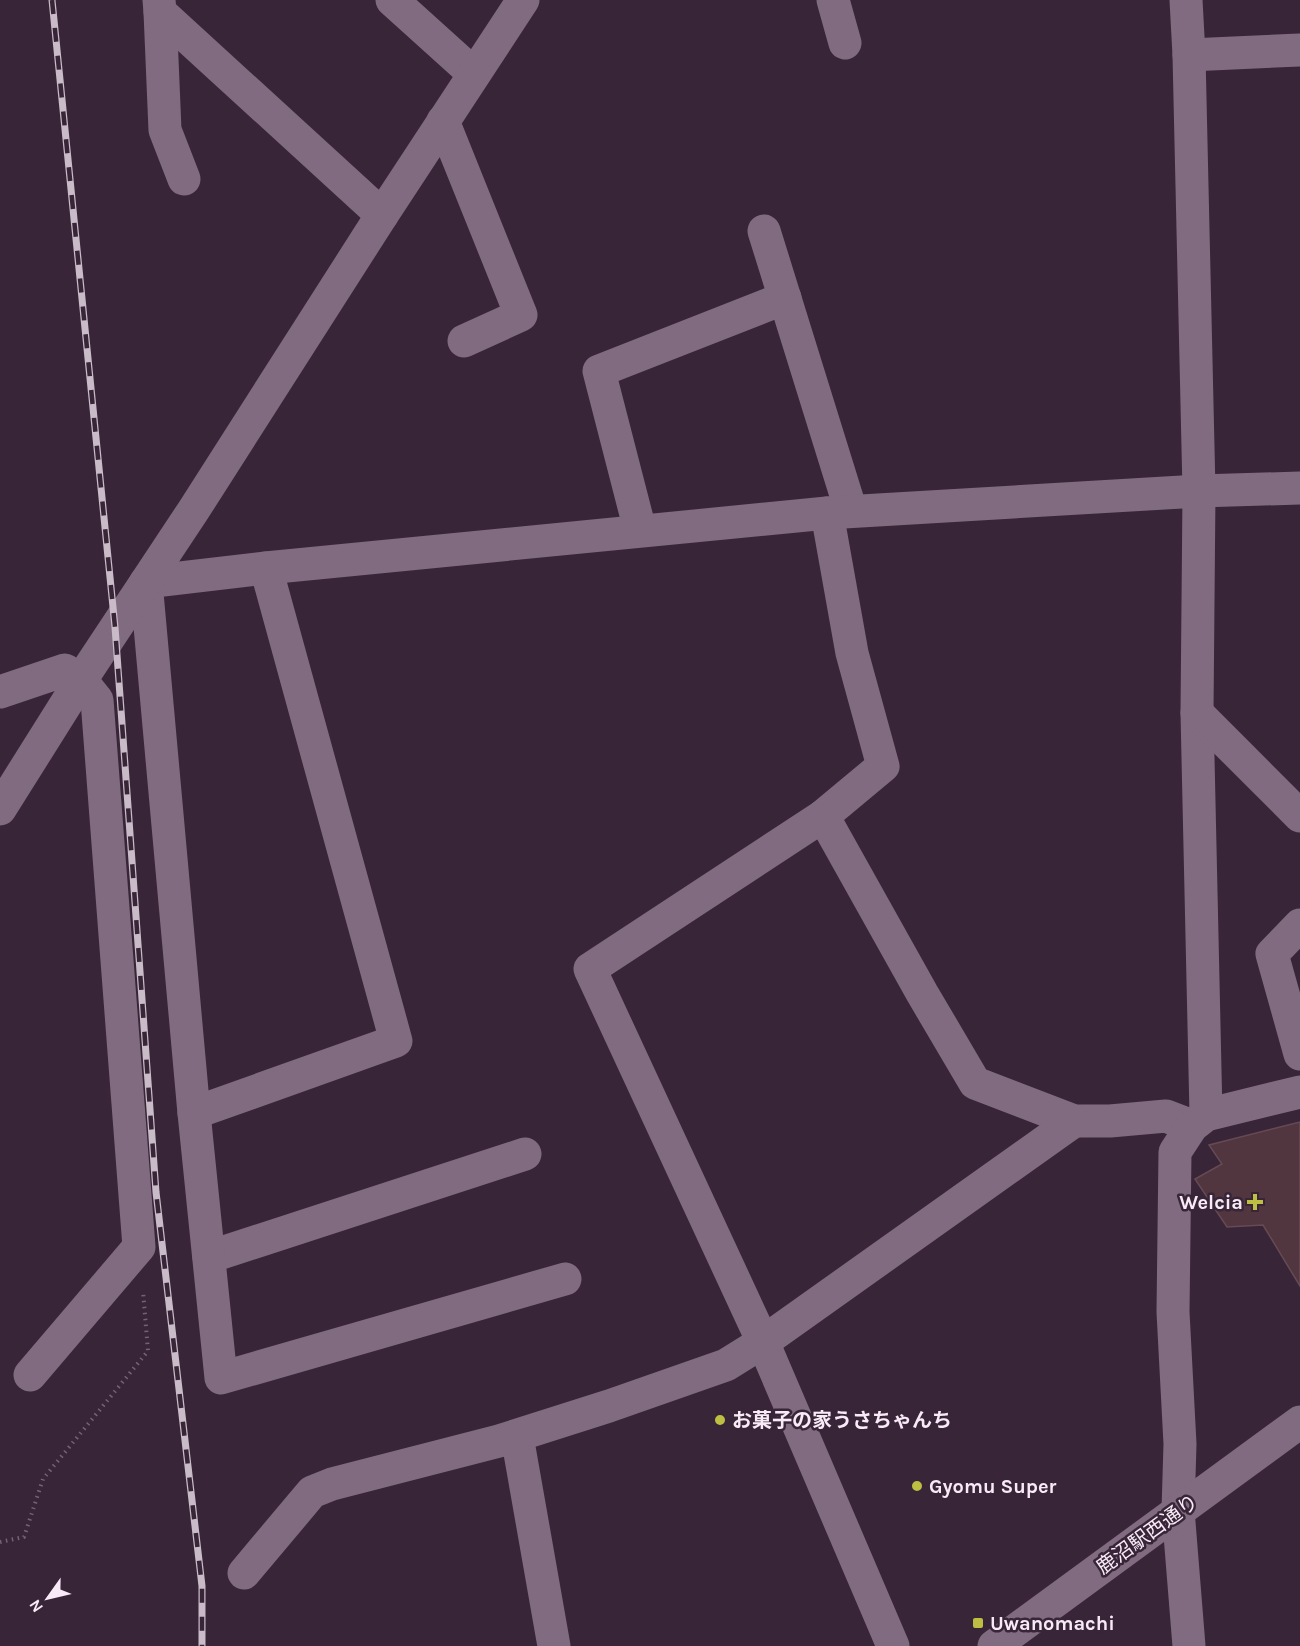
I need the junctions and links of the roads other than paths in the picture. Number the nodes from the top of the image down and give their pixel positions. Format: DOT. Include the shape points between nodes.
graph roads {
  1 [pos="392,0"];
  2 [pos="523,0"];
  3 [pos="833,0"];
  4 [pos="1186,0"];
  5 [pos="160,6"];
  6 [pos="845,43"];
  7 [pos="1300,50"];
  8 [pos="1189,55"];
  9 [pos="474,74"];
  10 [pos="443,121"];
  11 [pos="184,179"];
  12 [pos="382,215"];
  13 [pos="764,231"];
  14 [pos="785,298"];
  15 [pos="464,341"];
  16 [pos="1300,488"];
  17 [pos="1199,491"];
  18 [pos="839,512"];
  19 [pos="640,530"];
  20 [pos="266,568"];
  21 [pos="146,582"];
  22 [pos="81,680"];
  23 [pos="0,692"];
  24 [pos="1197,712"];
  25 [pos="0,809"];
  26 [pos="823,816"];
  27 [pos="1300,816"];
  28 [pos="1300,925"];
  29 [pos="1295,1020"];
  30 [pos="1300,1054"];
  31 [pos="1300,1092"];
  32 [pos="194,1113"];
  33 [pos="1074,1121"];
  34 [pos="1199,1121"];
  35 [pos="525,1154"];
  36 [pos="209,1257"];
  37 [pos="565,1279"];
  38 [pos="763,1342"];
  39 [pos="30,1375"];
  40 [pos="1300,1422"];
  41 [pos="517,1436"];
  42 [pos="1178,1510"];
  43 [pos="244,1573"];
  44 [pos="555,1646"];
  45 [pos="893,1646"];
  46 [pos="994,1646"];
  47 [pos="1189,1646"];
  1 -- 9 [label="street"];
  2 -- 9 [label="street"];
  3 -- 6 [label="street"];
  4 -- 8 [label="street"];
  5 -- 11 [label="street" via="165,130"];
  5 -- 12 [label="street"];
  7 -- 8 [label="street"];
  8 -- 17 [label="street"];
  9 -- 10 [label="street"];
  10 -- 12 [label="street"];
  10 -- 15 [label="street" via="521,315"];
  12 -- 21 [label="street"];
  13 -- 14 [label="street"];
  14 -- 18 [label="street"];
  14 -- 19 [label="street" via="599,371"];
  16 -- 17 [label="street"];
  17 -- 18 [label="street"];
  17 -- 24 [label="street"];
  18 -- 19 [label="street"];
  18 -- 26 [label="street" via="852,653 883,766"];
  19 -- 20 [label="street"];
  20 -- 21 [label="street"];
  20 -- 32 [label="street" via="396,1041"];
  21 -- 22 [label="street"];
  21 -- 32 [label="street"];
  22 -- 23 [label="street" via="65,670"];
  22 -- 25 [label="street"];
  22 -- 39 [label="street" via="97,700 139,1247"];
  24 -- 27 [label="street"];
  24 -- 34 [label="street"];
  26 -- 33 [label="street" via="975,1083"];
  26 -- 38 [label="street" via="590,969"];
  28 -- 29 [label="street" via="1272,954"];
  29 -- 30 [label="street"];
  31 -- 34 [label="street"];
  32 -- 36 [label="street"];
  33 -- 34 [label="street" via="1166,1116"];
  33 -- 38 [label="street"];
  34 -- 42 [label="street" via="1175,1152 1173,1312 1180,1444"];
  35 -- 36 [label="street"];
  36 -- 37 [label="street" via="221,1378"];
  38 -- 41 [label="street" via="726,1365"];
  38 -- 45 [label="street"];
  40 -- 42 [label="street, 鹿沼駅西通り"];
  41 -- 43 [label="street" via="312,1492"];
  41 -- 44 [label="street"];
  42 -- 46 [label="street, 鹿沼駅西通り"];
  42 -- 47 [label="street"];
}
